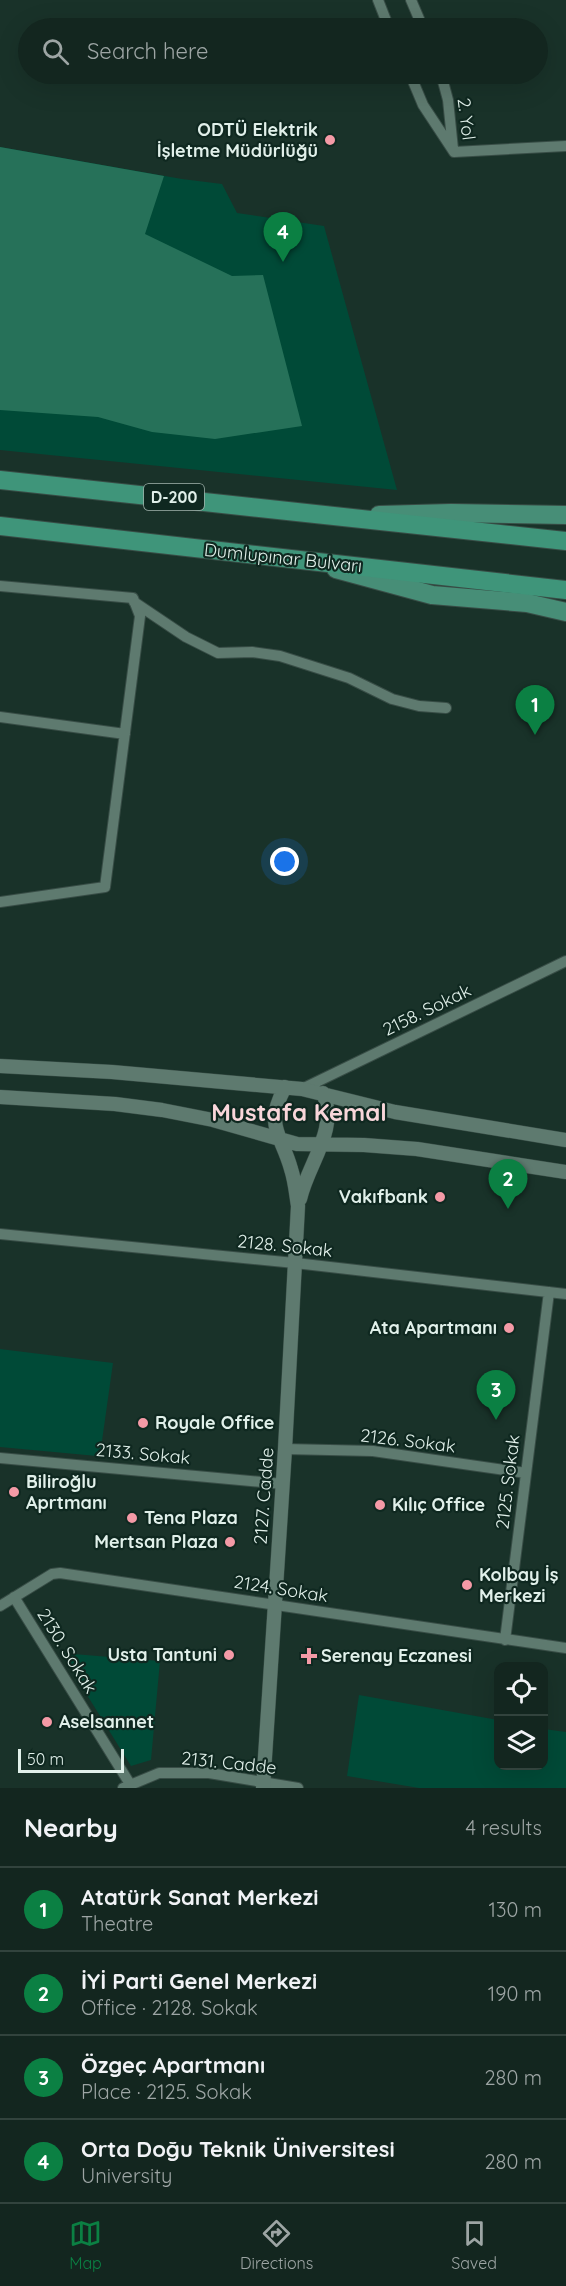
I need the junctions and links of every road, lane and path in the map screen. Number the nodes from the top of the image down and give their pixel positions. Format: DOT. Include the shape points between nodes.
graph roads {
  1 [pos="378,0"];
  2 [pos="411,0"];
  3 [pos="385,18"];
  4 [pos="419,18"];
  5 [pos="414,84"];
  6 [pos="444,84"];
  7 [pos="566,147"];
  8 [pos="454,152"];
  9 [pos="0,480"];
  10 [pos="566,515"];
  11 [pos="349,516"];
  12 [pos="0,526"];
  13 [pos="566,541"];
  14 [pos="296,559"];
  15 [pos="0,586"];
  16 [pos="566,590"];
  17 [pos="0,592"];
  18 [pos="134,602"];
  19 [pos="566,612"];
  20 [pos="446,708"];
  21 [pos="0,717"];
  22 [pos="125,734"];
  23 [pos="0,902"];
  24 [pos="566,961"];
  25 [pos="0,1066"];
  26 [pos="285,1088"];
  27 [pos="302,1089"];
  28 [pos="323,1094"];
  29 [pos="0,1097"];
  30 [pos="279,1140"];
  31 [pos="566,1140"];
  32 [pos="322,1145"];
  33 [pos="566,1172"];
  34 [pos="298,1206"];
  35 [pos="0,1233"];
  36 [pos="295,1263"];
  37 [pos="549,1292"];
  38 [pos="566,1294"];
  39 [pos="285,1449"];
  40 [pos="0,1458"];
  41 [pos="526,1473"];
  42 [pos="283,1484"];
  43 [pos="14,1597"];
  44 [pos="274,1605"];
  45 [pos="0,1606"];
  46 [pos="505,1640"];
  47 [pos="566,1648"];
  48 [pos="263,1785"];
  49 [pos="127,1786"];
  50 [pos="298,1788"];
  1 -- 3 [label="street"];
  2 -- 4 [label="street"];
  5 -- 8 [label="street, 2. Yol" via="423,105"];
  6 -- 8 [label="street, 2. Yol"];
  7 -- 8 [label="street"];
  9 -- 11 [label="highway, D-200"];
  10 -- 11 [label="main road"];
  11 -- 13 [label="highway, D-200"];
  12 -- 14 [label="highway, Dumlupınar Bulvarı"];
  14 -- 16 [label="highway, Dumlupınar Bulvarı"];
  14 -- 19 [label="main road" via="432,595 527,603"];
  15 -- 17 [label="street"];
  15 -- 18 [label="street" via="133,598"];
  18 -- 20 [label="street" via="218,654 252,652 280,656 349,678 392,699"];
  18 -- 22 [label="street" via="140,616"];
  21 -- 22 [label="street"];
  22 -- 23 [label="street" via="105,887"];
  24 -- 27 [label="street, 2158. Sokak"];
  25 -- 26 [label="street"];
  26 -- 27 [label="street"];
  26 -- 30 [label="street" via="274,1115"];
  27 -- 28 [label="street"];
  28 -- 31 [label="street" via="395,1112"];
  28 -- 32 [label="street" via="328,1114"];
  29 -- 30 [label="street" via="162,1110"];
  30 -- 32 [label="street"];
  30 -- 34 [label="street, 2127. Cadde" via="291,1168"];
  32 -- 33 [label="street" via="417,1149"];
  32 -- 34 [label="street, 2127. Cadde" via="303,1184"];
  34 -- 36 [label="street, 2127. Cadde"];
  35 -- 36 [label="street, 2128. Sokak"];
  36 -- 37 [label="street, 2128. Sokak"];
  36 -- 39 [label="street, 2127. Cadde"];
  37 -- 38 [label="street, 2128. Sokak"];
  37 -- 41 [label="street, 2125. Sokak"];
  39 -- 41 [label="street, 2126. Sokak" via="373,1451"];
  39 -- 42 [label="street, 2127. Cadde"];
  40 -- 42 [label="street, 2133. Sokak"];
  41 -- 46 [label="street, 2125. Sokak"];
  42 -- 44 [label="street, 2127. Cadde"];
  43 -- 44 [label="street, 2124. Sokak" via="60,1573"];
  43 -- 45 [label="street, 2124. Sokak"];
  43 -- 49 [label="street, 2130. Sokak"];
  44 -- 46 [label="street, 2124. Sokak"];
  44 -- 48 [label="street, 2127. Cadde"];
  46 -- 47 [label="street, 2124. Sokak"];
  48 -- 49 [label="street, 2131. Cadde" via="209,1773 159,1773"];
  48 -- 50 [label="street, 2131. Cadde"];
}
